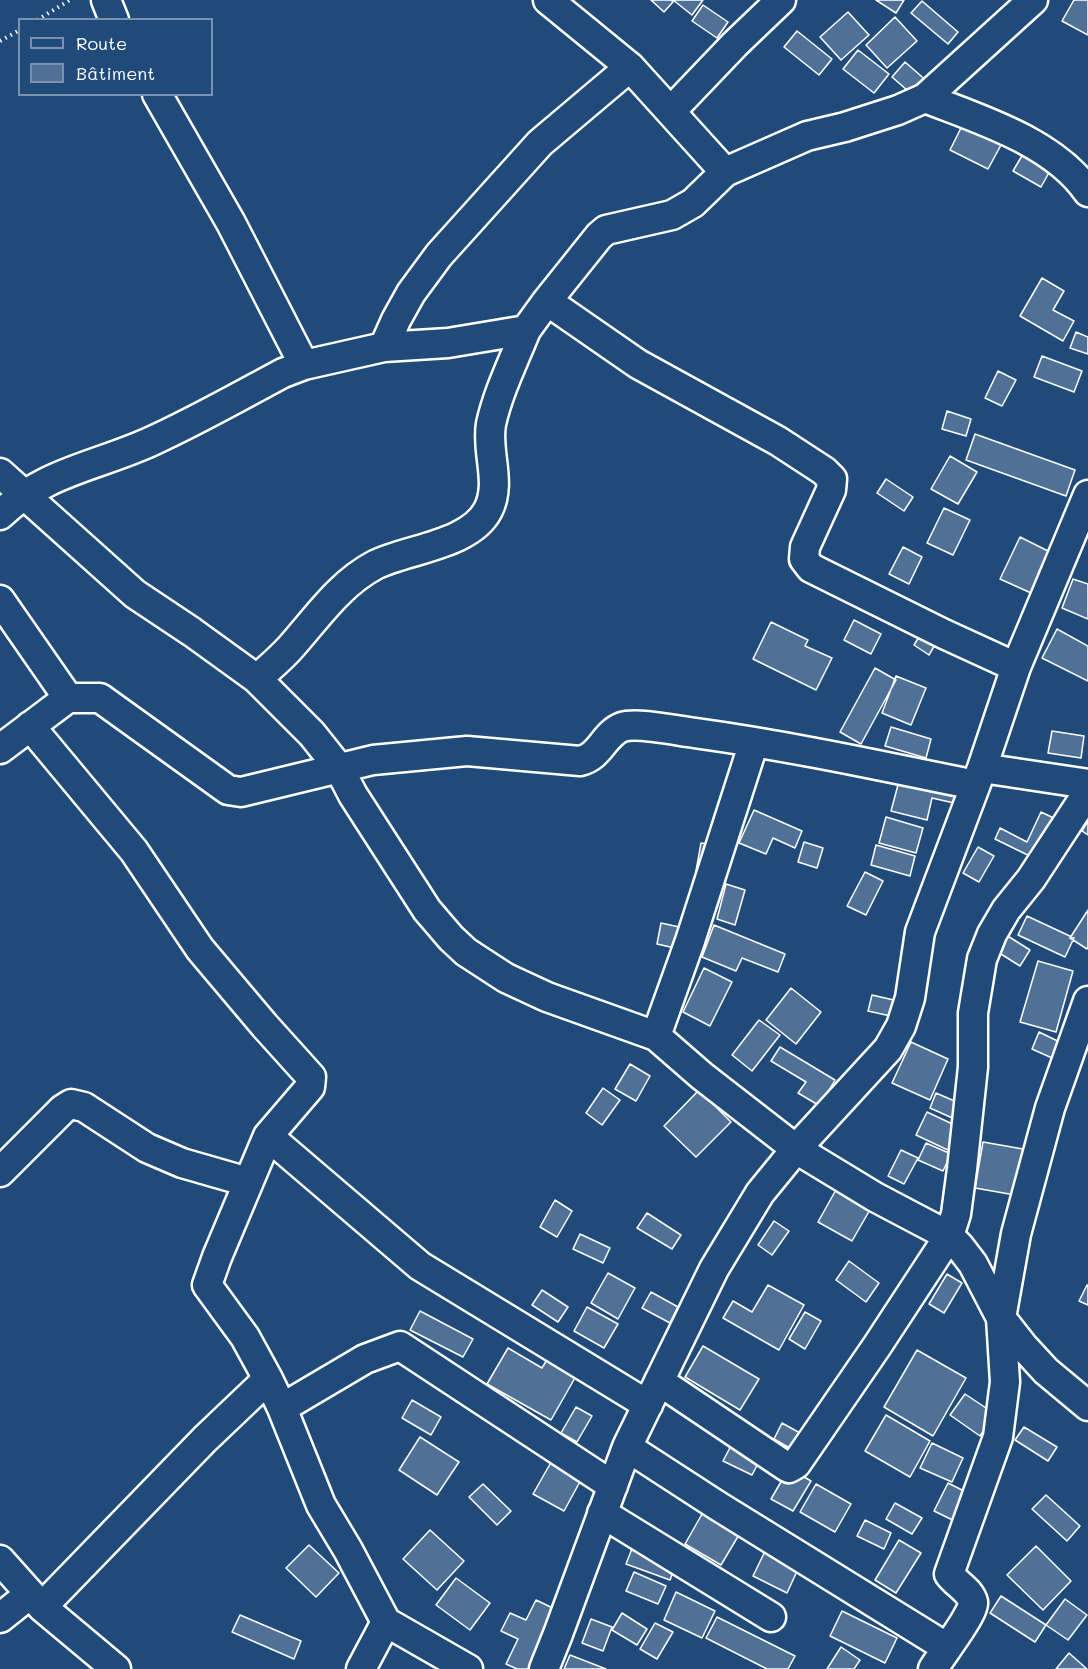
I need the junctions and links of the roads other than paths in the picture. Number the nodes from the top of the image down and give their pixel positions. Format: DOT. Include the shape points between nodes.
graph roads {
  1 [pos="106,0"];
  2 [pos="548,0"];
  3 [pos="781,0"];
  4 [pos="1033,0"];
  5 [pos="113,18"];
  6 [pos="630,67"];
  7 [pos="159,96"];
  8 [pos="925,98"];
  9 [pos="671,111"];
  10 [pos="725,172"];
  11 [pos="1088,192"];
  12 [pos="547,301"];
  13 [pos="526,330"];
  14 [pos="384,347"];
  15 [pos="304,365"];
  16 [pos="0,473"];
  17 [pos="1088,495"];
  18 [pos="24,496"];
  19 [pos="0,515"];
  20 [pos="0,600"];
  21 [pos="1016,667"];
  22 [pos="257,680"];
  23 [pos="68,698"];
  24 [pos="30,726"];
  25 [pos="754,742"];
  26 [pos="0,749"];
  27 [pos="339,768"];
  28 [pos="979,777"];
  29 [pos="1088,784"];
  30 [pos="1088,792"];
  31 [pos="1088,1001"];
  32 [pos="656,1036"];
  33 [pos="268,1136"];
  34 [pos="796,1149"];
  35 [pos="0,1172"];
  36 [pos="248,1182"];
  37 [pos="949,1236"];
  38 [pos="1001,1318"];
  39 [pos="268,1379"];
  40 [pos="653,1393"];
  41 [pos="1088,1406"];
  42 [pos="282,1408"];
  43 [pos="627,1447"];
  44 [pos="613,1486"];
  45 [pos="602,1513"];
  46 [pos="0,1560"];
  47 [pos="36,1600"];
  48 [pos="771,1617"];
  49 [pos="0,1618"];
  50 [pos="386,1622"];
  51 [pos="939,1658"];
  52 [pos="116,1669"];
  53 [pos="361,1669"];
  54 [pos="468,1669"];
  55 [pos="544,1669"];
  1 -- 5 [label="street"];
  2 -- 6 [label="street"];
  3 -- 9 [label="street"];
  4 -- 8 [label="street"];
  6 -- 9 [label="street"];
  6 -- 14 [label="street" via="540,143 439,255 411,293"];
  7 -- 15 [label="street" via="231,223"];
  8 -- 10 [label="street" via="898,110 807,136"];
  8 -- 11 [label="street" via="1021,138 1063,163"];
  9 -- 10 [label="street"];
  10 -- 12 [label="street" via="682,211 606,230"];
  12 -- 13 [label="street"];
  12 -- 21 [label="street" via="638,364 778,441 832,479 831,490 805,547 804,559 811,568"];
  13 -- 14 [label="street" via="448,343"];
  13 -- 22 [label="street" via="491,424 494,485 482,518 457,537 363,573"];
  14 -- 15 [label="street"];
  15 -- 18 [label="street" via="151,442 58,475"];
  16 -- 18 [label="street"];
  17 -- 21 [label="street"];
  18 -- 19 [label="street"];
  18 -- 22 [label="street" via="135,594"];
  20 -- 23 [label="street"];
  21 -- 28 [label="street"];
  22 -- 27 [label="street" via="312,734"];
  23 -- 24 [label="street"];
  23 -- 27 [label="street" via="100,698 234,792"];
  24 -- 26 [label="street"];
  24 -- 33 [label="street" via="134,851 200,949 312,1077 310,1087"];
  25 -- 27 [label="street" via="624,726 591,758 580,761 467,751 373,760"];
  25 -- 28 [label="street"];
  25 -- 32 [label="street"];
  27 -- 32 [label="street" via="352,795 426,910 466,952 506,978 548,997"];
  28 -- 29 [label="street"];
  28 -- 34 [label="street" via="920,932 910,998 901,1026 888,1049"];
  30 -- 37 [label="street" via="1006,910 982,959 973,1013 973,1067 962,1169"];
  31 -- 38 [label="street" via="1050,1108 1016,1234"];
  32 -- 34 [label="street"];
  33 -- 36 [label="street"];
  33 -- 40 [label="street" via="420,1266"];
  34 -- 37 [label="street"];
  34 -- 40 [label="street" via="760,1193 714,1269"];
  35 -- 36 [label="street" via="71,1104 84,1107 147,1148"];
  36 -- 39 [label="street" via="207,1285"];
  37 -- 38 [label="street" via="973,1264"];
  37 -- 40 [label="street" via="878,1346 792,1467"];
  38 -- 41 [label="street" via="1046,1371"];
  38 -- 51 [label="street" via="1005,1382 998,1437 949,1574 970,1596 972,1613"];
  39 -- 42 [label="street"];
  39 -- 47 [label="street"];
  40 -- 43 [label="street"];
  42 -- 44 [label="street" via="365,1359 400,1346"];
  42 -- 50 [label="street" via="321,1505"];
  43 -- 44 [label="street"];
  43 -- 51 [label="street"];
  44 -- 45 [label="street"];
  45 -- 48 [label="street"];
  45 -- 55 [label="street"];
  46 -- 47 [label="street"];
  47 -- 49 [label="street"];
  47 -- 52 [label="street"];
  50 -- 53 [label="street"];
  50 -- 54 [label="street"];
}
